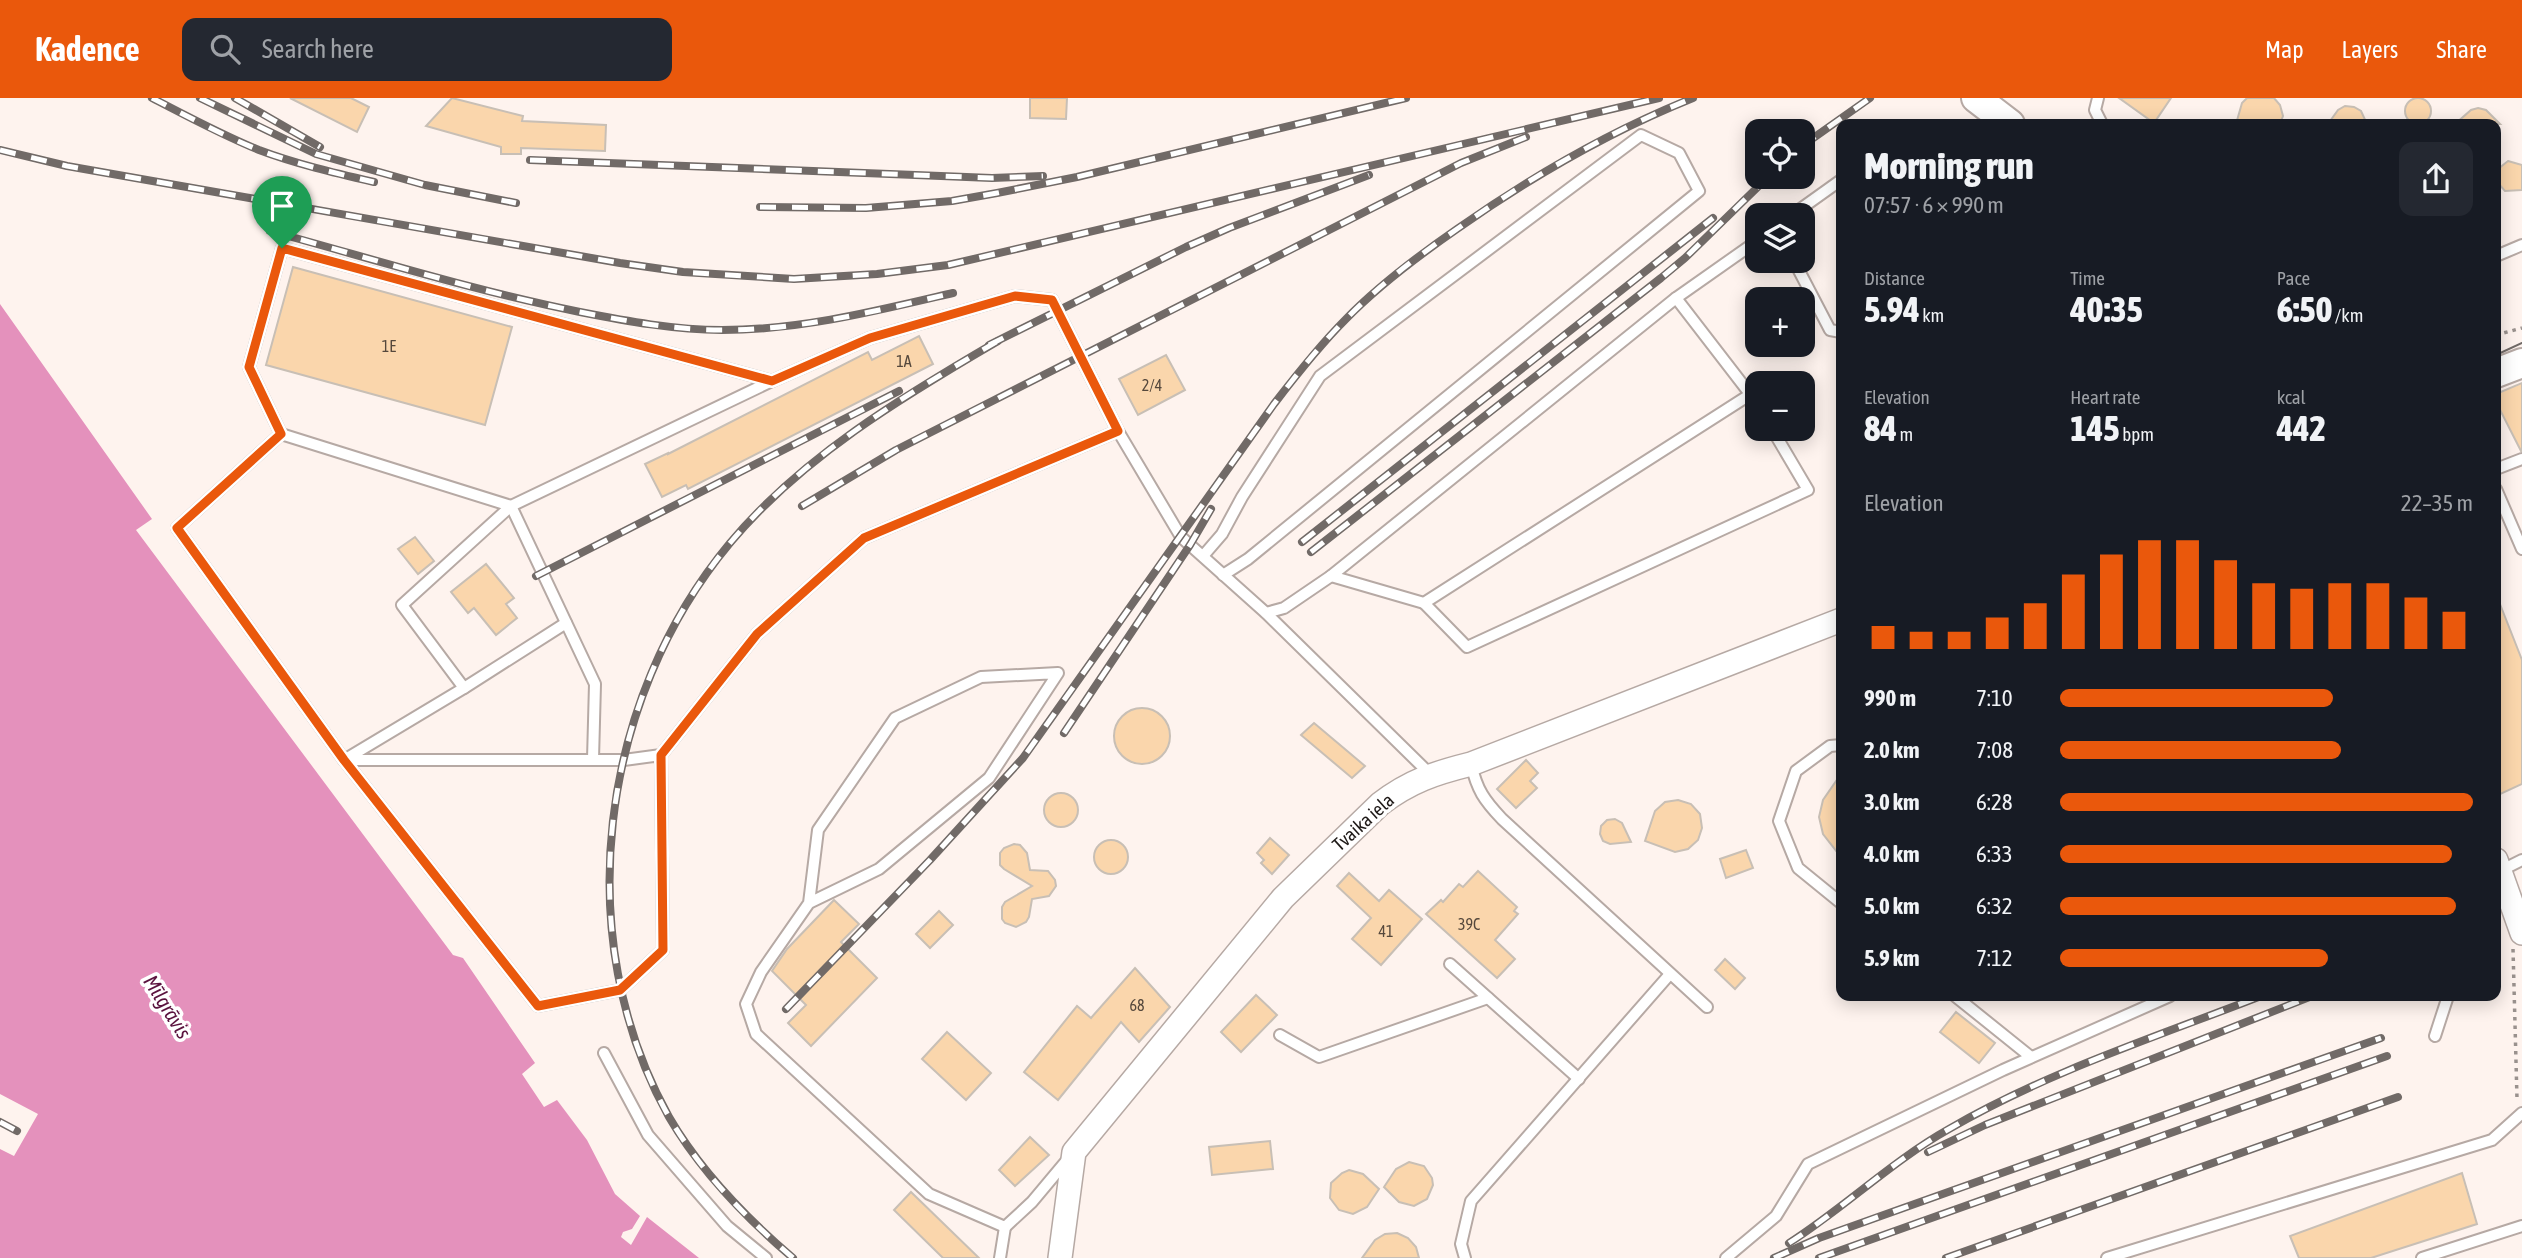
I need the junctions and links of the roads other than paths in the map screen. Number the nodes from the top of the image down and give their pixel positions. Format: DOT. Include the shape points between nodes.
graph roads {
  1 [pos="1976,98"];
  2 [pos="2098,98"];
  3 [pos="2003,119"];
  4 [pos="2100,119"];
  5 [pos="1836,184"];
  6 [pos="1809,203"];
  7 [pos="2522,245"];
  8 [pos="1745,249"];
  9 [pos="2501,254"];
  10 [pos="1800,273"];
  11 [pos="1676,298"];
  12 [pos="1836,331"];
  13 [pos="2522,363"];
  14 [pos="2501,371"];
  15 [pos="772,381"];
  16 [pos="1745,386"];
  17 [pos="1745,404"];
  18 [pos="1118,431"];
  19 [pos="281,434"];
  20 [pos="1779,441"];
  21 [pos="2522,458"];
  22 [pos="2501,468"];
  23 [pos="2501,501"];
  24 [pos="511,506"];
  25 [pos="2522,549"];
  26 [pos="1203,556"];
  27 [pos="1223,575"];
  28 [pos="1331,576"];
  29 [pos="1423,603"];
  30 [pos="1266,613"];
  31 [pos="1836,622"];
  32 [pos="566,623"];
  33 [pos="464,688"];
  34 [pos="1836,745"];
  35 [pos="661,755"];
  36 [pos="593,758"];
  37 [pos="344,760"];
  38 [pos="1471,764"];
  39 [pos="1430,774"];
  40 [pos="2522,860"];
  41 [pos="2501,864"];
  42 [pos="2501,877"];
  43 [pos="1836,899"];
  44 [pos="809,903"];
  45 [pos="2517,939"];
  46 [pos="1450,964"];
  47 [pos="1670,974"];
  48 [pos="1488,998"];
  49 [pos="1961,1001"];
  50 [pos="2159,1001"];
  51 [pos="2446,1001"];
  52 [pos="1707,1007"];
  53 [pos="1280,1035"];
  54 [pos="2435,1036"];
  55 [pos="604,1053"];
  56 [pos="2031,1057"];
  57 [pos="1578,1079"];
  58 [pos="2520,1115"];
  59 [pos="1074,1152"];
  60 [pos="2522,1226"];
  61 [pos="1005,1227"];
  62 [pos="766,1258"];
  63 [pos="1000,1258"];
  64 [pos="1060,1258"];
  65 [pos="1465,1258"];
  66 [pos="1726,1258"];
  67 [pos="2107,1258"];
  68 [pos="2422,1258"];
  1 -- 3 [label="street"];
  2 -- 4 [label="lane" via="2095,110"];
  5 -- 6 [label="lane"];
  7 -- 9 [label="lane"];
  8 -- 11 [label="lane"];
  10 -- 12 [label="lane" via="1830,330"];
  11 -- 16 [label="lane"];
  11 -- 28 [label="lane"];
  13 -- 14 [label="street"];
  15 -- 18 [label="lane" via="870,338 1015,296 1052,300"];
  15 -- 19 [label="lane" via="282,248 249,367"];
  15 -- 24 [label="lane"];
  17 -- 29 [label="lane"];
  18 -- 26 [label="lane" via="1181,537"];
  18 -- 35 [label="lane" via="864,538 757,634"];
  19 -- 24 [label="lane"];
  19 -- 37 [label="lane" via="177,528"];
  20 -- 29 [label="lane" via="1808,490 1467,646"];
  21 -- 22 [label="lane"];
  23 -- 25 [label="lane"];
  24 -- 32 [label="lane"];
  24 -- 33 [label="lane" via="402,605"];
  26 -- 27 [label="lane"];
  26 -- 27 [label="lane" via="1222,534 1320,376 1641,135 1678,153 1699,191"];
  27 -- 30 [label="lane"];
  28 -- 29 [label="lane"];
  28 -- 30 [label="lane" via="1284,608"];
  30 -- 39 [label="lane"];
  31 -- 38 [label="street, Tvaika iela"];
  32 -- 33 [label="lane"];
  32 -- 36 [label="lane" via="595,684"];
  33 -- 37 [label="lane"];
  34 -- 43 [label="lane" via="1796,771 1779,821 1798,868"];
  35 -- 36 [label="lane"];
  35 -- 37 [label="lane" via="663,950 620,990 538,1006"];
  36 -- 37 [label="lane"];
  38 -- 39 [label="street, Tvaika iela"];
  38 -- 47 [label="lane" via="1476,786 1494,811"];
  39 -- 59 [label="street, Tvaika iela" via="1380,804 1283,898"];
  40 -- 41 [label="lane"];
  42 -- 45 [label="street"];
  44 -- 44 [label="lane" via="818,830 895,718 981,677 1058,673 989,778 879,869"];
  44 -- 61 [label="lane" via="761,972 746,1004 756,1034 929,1194"];
  46 -- 48 [label="lane"];
  47 -- 52 [label="lane"];
  47 -- 57 [label="lane"];
  48 -- 53 [label="lane" via="1319,1057"];
  48 -- 57 [label="lane"];
  49 -- 56 [label="lane"];
  50 -- 56 [label="lane"];
  51 -- 54 [label="lane"];
  55 -- 62 [label="lane" via="648,1135 727,1226"];
  56 -- 66 [label="lane" via="1808,1164 1776,1216"];
  57 -- 65 [label="lane" via="1471,1201 1461,1244"];
  58 -- 67 [label="lane" via="2492,1139"];
  59 -- 61 [label="lane"];
  59 -- 64 [label="street"];
  60 -- 68 [label="lane"];
  61 -- 63 [label="lane"];
}
